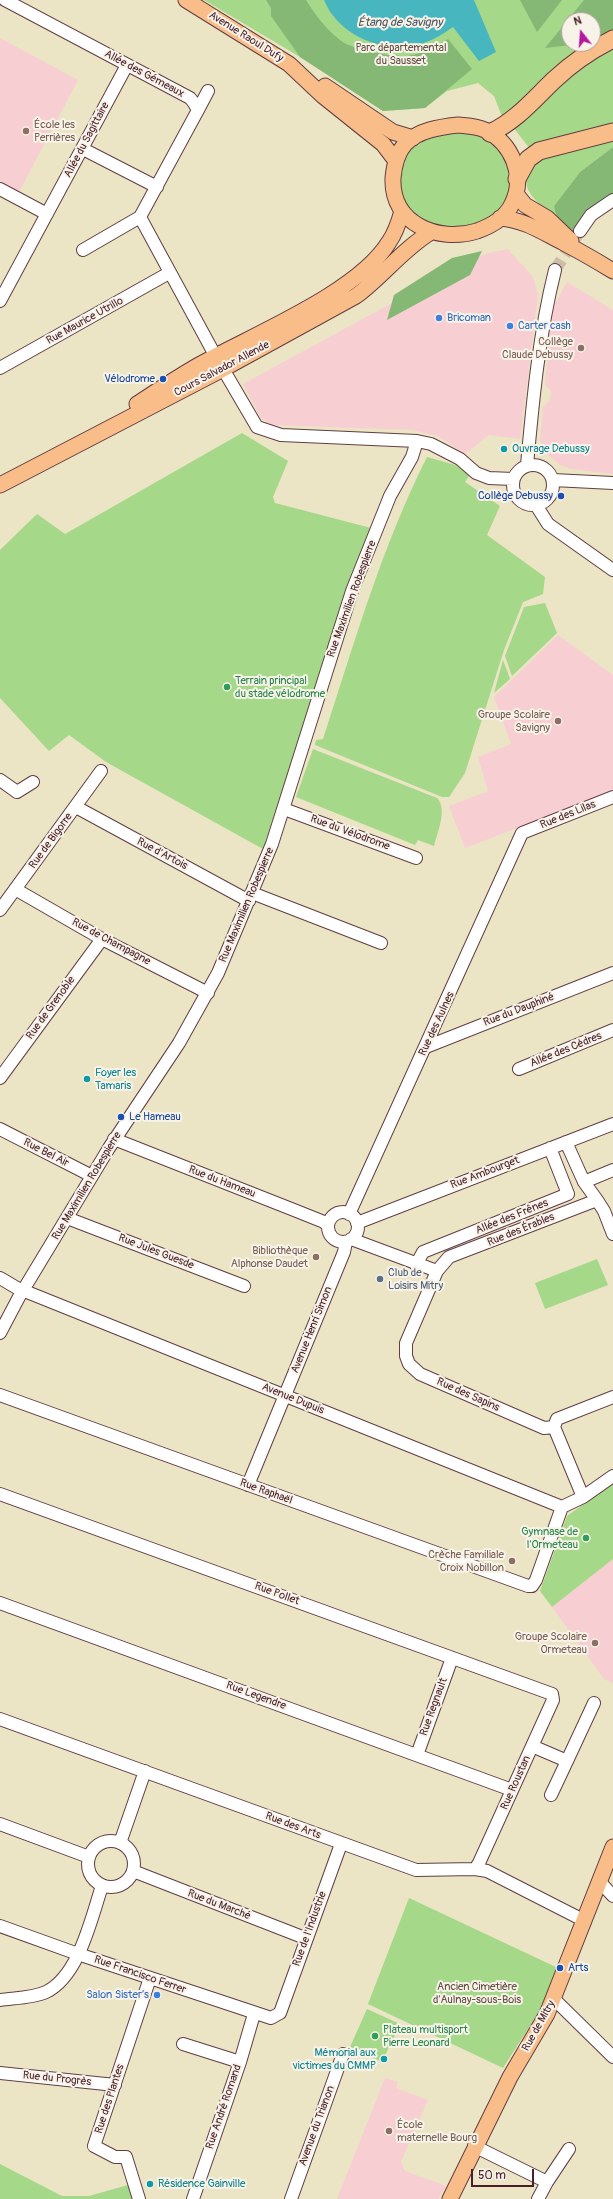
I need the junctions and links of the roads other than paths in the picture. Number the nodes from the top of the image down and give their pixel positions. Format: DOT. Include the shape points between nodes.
graph roads {
  1 [pos="5,0"];
  2 [pos="186,0"];
  3 [pos="613,39"];
  4 [pos="127,65"];
  5 [pos="305,77"];
  6 [pos="208,91"];
  7 [pos="198,110"];
  8 [pos="613,132"];
  9 [pos="490,133"];
  10 [pos="413,138"];
  11 [pos="83,148"];
  12 [pos="396,161"];
  13 [pos="157,187"];
  14 [pos="517,187"];
  15 [pos="0,189"];
  16 [pos="613,200"];
  17 [pos="402,211"];
  18 [pos="47,214"];
  19 [pos="140,217"];
  20 [pos="500,218"];
  21 [pos="580,231"];
  22 [pos="431,232"];
  23 [pos="83,250"];
  24 [pos="580,250"];
  25 [pos="555,270"];
  26 [pos="613,271"];
  27 [pos="169,273"];
  28 [pos="0,301"];
  29 [pos="219,363"];
  30 [pos="0,368"];
  31 [pos="418,441"];
  32 [pos="527,465"];
  33 [pos="0,476"];
  34 [pos="514,479"];
  35 [pos="553,480"];
  36 [pos="613,483"];
  37 [pos="0,485"];
  38 [pos="536,505"];
  39 [pos="613,570"];
  40 [pos="101,771"];
  41 [pos="0,780"];
  42 [pos="32,782"];
  43 [pos="613,797"];
  44 [pos="76,807"];
  45 [pos="284,809"];
  46 [pos="522,833"];
  47 [pos="416,858"];
  48 [pos="15,890"];
  49 [pos="251,897"];
  50 [pos="0,910"];
  51 [pos="102,939"];
  52 [pos="381,943"];
  53 [pos="613,973"];
  54 [pos="208,993"];
  55 [pos="613,1030"];
  56 [pos="426,1047"];
  57 [pos="519,1069"];
  58 [pos="0,1078"];
  59 [pos="613,1124"];
  60 [pos="0,1129"];
  61 [pos="114,1140"];
  62 [pos="566,1142"];
  63 [pos="550,1148"];
  64 [pos="612,1174"];
  65 [pos="92,1176"];
  66 [pos="584,1182"];
  67 [pos="597,1200"];
  68 [pos="349,1214"];
  69 [pos="67,1218"];
  70 [pos="357,1223"];
  71 [pos="328,1226"];
  72 [pos="613,1234"];
  73 [pos="348,1240"];
  74 [pos="416,1264"];
  75 [pos="437,1272"];
  76 [pos="0,1278"];
  77 [pos="244,1286"];
  78 [pos="24,1290"];
  79 [pos="0,1333"];
  80 [pos="0,1395"];
  81 [pos="285,1396"];
  82 [pos="613,1398"];
  83 [pos="554,1427"];
  84 [pos="613,1476"];
  85 [pos="248,1485"];
  86 [pos="0,1494"];
  87 [pos="583,1497"];
  88 [pos="562,1507"];
  89 [pos="0,1603"];
  90 [pos="452,1658"];
  91 [pos="554,1696"];
  92 [pos="594,1703"];
  93 [pos="0,1719"];
  94 [pos="532,1746"];
  95 [pos="417,1755"];
  96 [pos="567,1761"];
  97 [pos="145,1771"];
  98 [pos="512,1790"];
  99 [pos="551,1795"];
  100 [pos="0,1824"];
  101 [pos="120,1843"];
  102 [pos="341,1844"];
  103 [pos="613,1847"];
  104 [pos="89,1857"];
  105 [pos="475,1869"];
  106 [pos="133,1871"];
  107 [pos="600,1882"];
  108 [pos="102,1886"];
  109 [pos="613,1896"];
  110 [pos="585,1921"];
  111 [pos="0,1926"];
  112 [pos="306,1938"];
  113 [pos="78,1954"];
  114 [pos="150,1978"];
  115 [pos="554,1999"];
  116 [pos="0,2000"];
  117 [pos="280,2013"];
  118 [pos="254,2014"];
  119 [pos="183,2044"];
  120 [pos="343,2054"];
  121 [pos="613,2056"];
  122 [pos="240,2062"];
  123 [pos="0,2073"];
  124 [pos="115,2085"];
  125 [pos="474,2146"];
  126 [pos="569,2149"];
  127 [pos="547,2182"];
  128 [pos="139,2199"];
  129 [pos="193,2199"];
  130 [pos="291,2199"];
  131 [pos="450,2199"];
  132 [pos="538,2199"];
  1 -- 4 [label="street, Allée des Gémeaux"];
  2 -- 5 [label="main road, Avenue Raoul Dufy" via="289,64"];
  3 -- 9 [label="highway" via="588,52 506,126"];
  4 -- 7 [label="street, Allée des Gémeaux" via="190,98"];
  4 -- 11 [label="street, Allée du Sagittaire"];
  5 -- 10 [label="main road, Avenue Raoul Dufy" via="323,85 393,132"];
  5 -- 12 [label="main road, Avenue Raoul Dufy" via="323,96 383,144"];
  6 -- 7 [label="street"];
  7 -- 13 [label="street"];
  8 -- 14 [label="highway" via="539,151 528,158"];
  9 -- 10 [label="main road" via="476,127 458,125 440,127"];
  9 -- 14 [label="main road" via="500,140 513,157"];
  10 -- 12 [label="main road" via="405,144"];
  11 -- 13 [label="street"];
  11 -- 18 [label="street, Allée du Sagittaire"];
  12 -- 17 [label="main road" via="393,185"];
  13 -- 19 [label="street"];
  14 -- 20 [label="main road" via="511,206"];
  14 -- 24 [label="main road" via="528,208 547,218"];
  15 -- 18 [label="street"];
  16 -- 21 [label="street" via="591,215"];
  17 -- 22 [label="main road"];
  17 -- 29 [label="main road, Cours Salvador Allende" via="389,243 353,279"];
  18 -- 28 [label="street, Allée du Sagittaire"];
  19 -- 23 [label="street"];
  19 -- 27 [label="street"];
  20 -- 22 [label="main road" via="468,234"];
  20 -- 24 [label="main road" via="521,221"];
  22 -- 29 [label="main road, Cours Salvador Allende" via="414,242 375,282 356,296"];
  24 -- 26 [label="main road"];
  25 -- 32 [label="street" via="545,309"];
  27 -- 29 [label="street"];
  27 -- 30 [label="street, Rue Maurice Utrillo"];
  29 -- 31 [label="street" via="257,427 281,435"];
  29 -- 33 [label="main road, Cours Salvador Allende"];
  29 -- 37 [label="main road, Cours Salvador Allende"];
  31 -- 34 [label="street" via="431,444 460,459 476,473 489,478"];
  31 -- 45 [label="street, Rue Maximilien Robespierre" via="390,496 352,591"];
  32 -- 34 [label="street" via="521,468"];
  32 -- 35 [label="street" via="540,465"];
  34 -- 38 [label="street" via="513,486 518,498 529,505"];
  35 -- 36 [label="street"];
  35 -- 38 [label="street" via="552,493"];
  38 -- 39 [label="street" via="548,524"];
  40 -- 44 [label="street, Rue de Bigorre"];
  41 -- 42 [label="street" via="17,792"];
  43 -- 46 [label="street, Rue des Lilas"];
  44 -- 48 [label="street, Rue de Bigorre"];
  44 -- 49 [label="street, Rue d'Artois"];
  45 -- 47 [label="street, Rue du Vélodrome"];
  45 -- 49 [label="street, Rue Maximilien Robespierre"];
  46 -- 56 [label="street, Rue des Aulnes"];
  48 -- 50 [label="street, Rue de Bigorre"];
  48 -- 51 [label="street, Rue de Champagne"];
  49 -- 52 [label="street, Rue d'Artois"];
  49 -- 54 [label="street, Rue Maximilien Robespierre"];
  51 -- 54 [label="street, Rue de Champagne"];
  51 -- 58 [label="street, Rue de Grenoble"];
  53 -- 56 [label="street, Rue du Dauphiné"];
  54 -- 61 [label="street, Rue Maximilien Robespierre" via="179,1044"];
  55 -- 57 [label="street, Allée des Cèdres"];
  56 -- 68 [label="street, Rue des Aulnes"];
  59 -- 62 [label="street, Rue Ambourget"];
  60 -- 65 [label="street, Rue Bel Air"];
  61 -- 65 [label="street, Rue Maximilien Robespierre"];
  61 -- 71 [label="street, Rue du Hameau" via="324,1222"];
  62 -- 63 [label="street, Rue Ambourget"];
  62 -- 66 [label="street"];
  63 -- 70 [label="street, Rue Ambourget"];
  63 -- 74 [label="street, Allée des Frênes" via="568,1194 422,1252"];
  64 -- 66 [label="street"];
  65 -- 69 [label="street, Rue Maximilien Robespierre"];
  66 -- 67 [label="street"];
  67 -- 72 [label="street"];
  67 -- 75 [label="street, Rue des Érables" via="449,1257"];
  68 -- 70 [label="street"];
  68 -- 71 [label="street" via="335,1215"];
  69 -- 77 [label="street, Rue Jules Guesde"];
  69 -- 78 [label="street, Rue Maximilien Robespierre"];
  70 -- 73 [label="street" via="357,1232"];
  71 -- 73 [label="street" via="333,1238"];
  73 -- 74 [label="street"];
  73 -- 81 [label="street, Avenue Henri Simon"];
  74 -- 75 [label="street"];
  75 -- 83 [label="street, Rue des Sapins" via="406,1342 409,1364 420,1374 508,1413 544,1428"];
  76 -- 78 [label="street, Avenue Dupuis"];
  78 -- 79 [label="street, Rue Maximilien Robespierre"];
  78 -- 81 [label="street, Avenue Dupuis"];
  80 -- 85 [label="street, Rue Raphaël"];
  81 -- 85 [label="street, Avenue Henri Simon"];
  81 -- 88 [label="street, Avenue Dupuis"];
  82 -- 83 [label="street" via="557,1419"];
  83 -- 87 [label="street"];
  84 -- 87 [label="street"];
  85 -- 88 [label="street, Rue Raphaël" via="532,1586"];
  86 -- 90 [label="street, Rue Pollet"];
  87 -- 88 [label="street"];
  89 -- 95 [label="street, Rue Legendre"];
  90 -- 91 [label="street, Rue Pollet"];
  90 -- 95 [label="street, Rue Regnault"];
  91 -- 94 [label="street, Rue Roustan"];
  92 -- 96 [label="street"];
  93 -- 97 [label="street, Rue des Arts"];
  94 -- 96 [label="street"];
  94 -- 98 [label="street, Rue Roustan"];
  95 -- 98 [label="street, Rue Legendre"];
  96 -- 99 [label="street"];
  97 -- 101 [label="street"];
  97 -- 102 [label="street, Rue des Arts"];
  98 -- 105 [label="street, Rue Roustan"];
  100 -- 104 [label="street"];
  101 -- 104 [label="street" via="105,1842 98,1845"];
  101 -- 106 [label="street" via="133,1858"];
  102 -- 105 [label="street, Rue des Arts" via="416,1870"];
  102 -- 112 [label="street, Rue de l'Industrie"];
  103 -- 107 [label="main road, Rue de Mitry"];
  104 -- 108 [label="street" via="88,1864 92,1877"];
  105 -- 110 [label="street, Rue des Arts" via="487,1871"];
  106 -- 108 [label="street" via="130,1878 118,1886"];
  106 -- 112 [label="street, Rue du Marché"];
  107 -- 109 [label="street"];
  107 -- 110 [label="main road, Rue de Mitry"];
  108 -- 113 [label="street"];
  110 -- 115 [label="main road, Rue de Mitry"];
  111 -- 113 [label="street, Rue Francisco Ferrer"];
  112 -- 117 [label="street, Rue de l'Industrie"];
  113 -- 114 [label="street, Rue Francisco Ferrer"];
  113 -- 116 [label="street" via="71,1970 61,1983 44,1993"];
  114 -- 118 [label="street, Rue Francisco Ferrer"];
  114 -- 124 [label="street, Rue des Plantes"];
  115 -- 121 [label="street"];
  115 -- 125 [label="main road, Rue de Mitry"];
  117 -- 118 [label="street, Rue Francisco Ferrer" via="272,2018"];
  118 -- 122 [label="street, Rue André Romand"];
  119 -- 122 [label="street"];
  120 -- 130 [label="street, Avenue du Trianon"];
  122 -- 129 [label="street, Rue André Romand"];
  123 -- 124 [label="street, Rue du Progrès"];
  124 -- 128 [label="street, Rue des Plantes" via="94,2146 115,2157 126,2157"];
  125 -- 127 [label="street"];
  125 -- 131 [label="main road, Rue de Mitry"];
  126 -- 127 [label="street"];
  127 -- 132 [label="street"];
}
